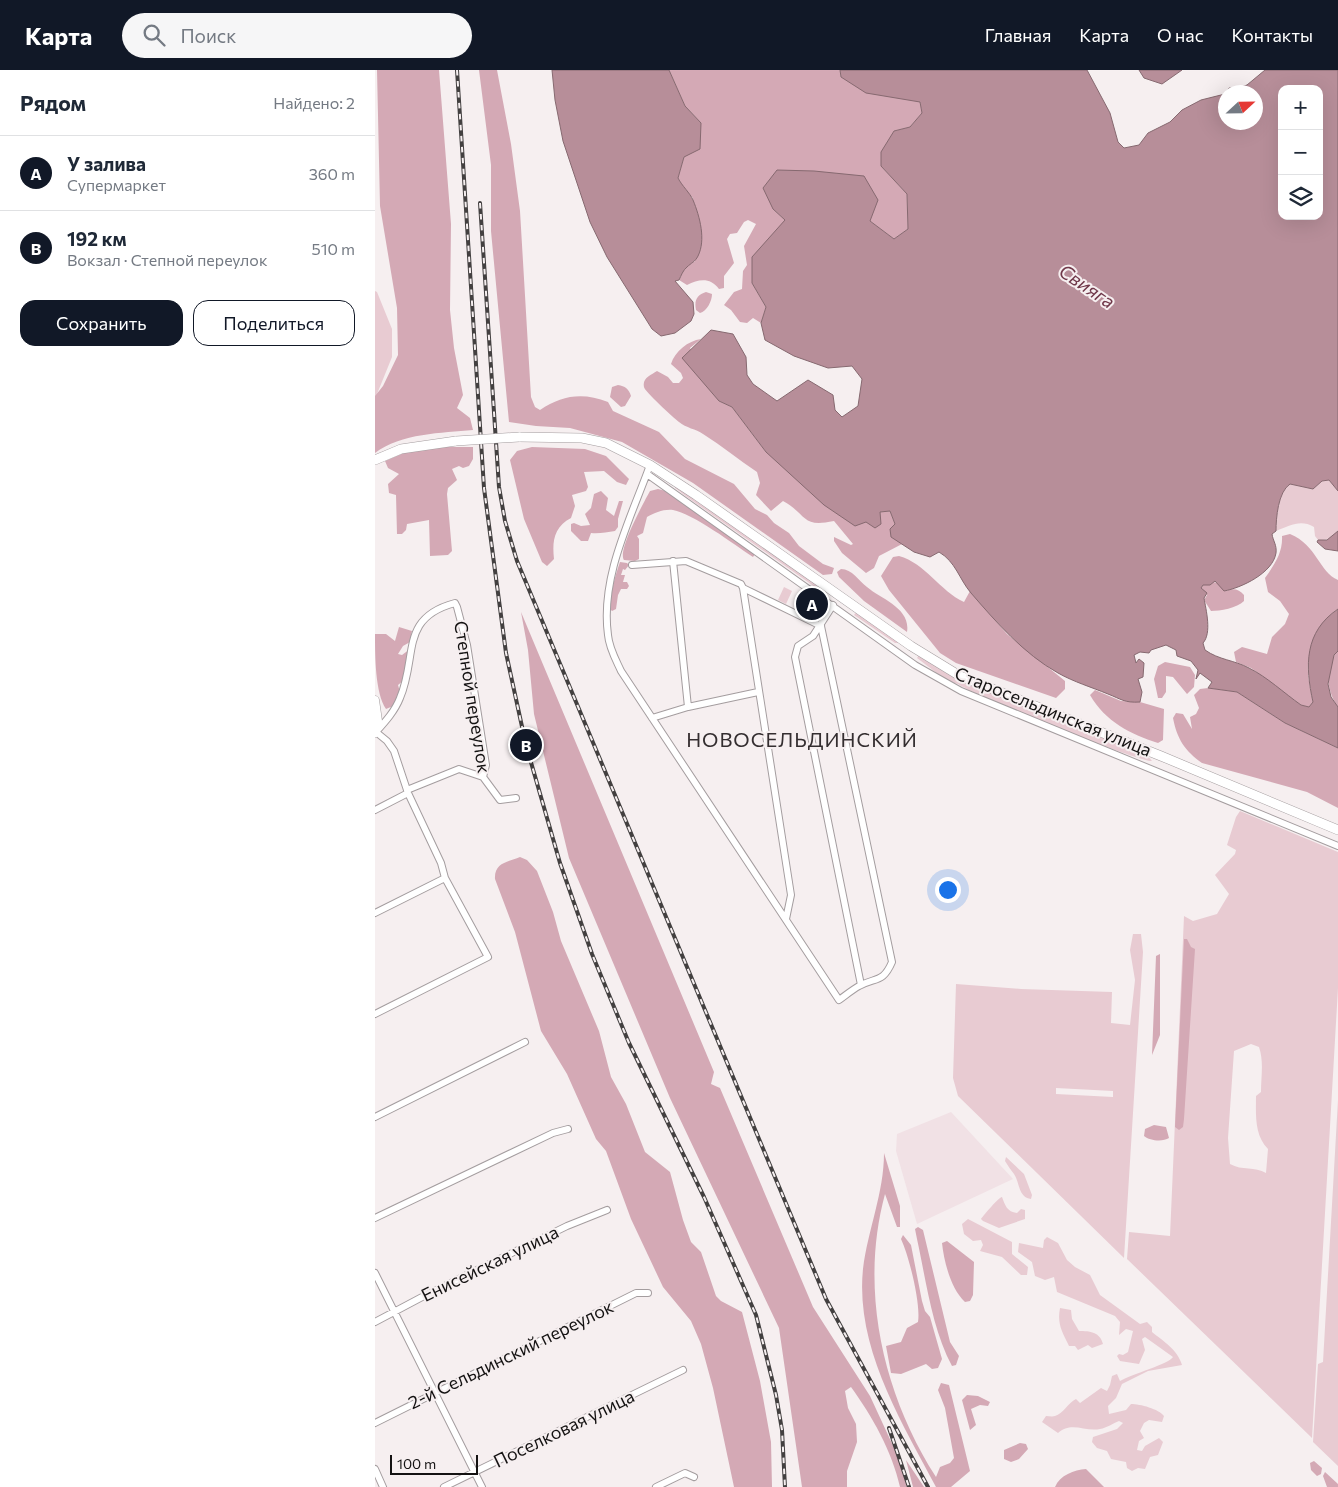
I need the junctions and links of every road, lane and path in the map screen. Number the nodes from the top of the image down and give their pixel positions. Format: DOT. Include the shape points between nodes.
graph roads {
  1 [pos="375,460"];
  2 [pos="649,469"];
  3 [pos="673,561"];
  4 [pos="632,565"];
  5 [pos="743,588"];
  6 [pos="833,605"];
  7 [pos="821,626"];
  8 [pos="911,646"];
  9 [pos="904,658"];
  10 [pos="758,692"];
  11 [pos="375,700"];
  12 [pos="688,707"];
  13 [pos="652,718"];
  14 [pos="375,733"];
  15 [pos="483,777"];
  16 [pos="407,792"];
  17 [pos="516,798"];
  18 [pos="375,810"];
  19 [pos="1338,830"];
  20 [pos="1338,846"];
  21 [pos="445,878"];
  22 [pos="375,913"];
  23 [pos="786,919"];
  24 [pos="861,985"];
  25 [pos="375,1014"];
  26 [pos="525,1042"];
  27 [pos="375,1117"];
  28 [pos="569,1129"];
  29 [pos="607,1210"];
  30 [pos="375,1218"];
  31 [pos="375,1273"];
  32 [pos="648,1293"];
  33 [pos="395,1313"];
  34 [pos="375,1322"];
  35 [pos="683,1370"];
  36 [pos="434,1391"];
  37 [pos="375,1423"];
  38 [pos="375,1469"];
  39 [pos="475,1473"];
  40 [pos="694,1477"];
  41 [pos="383,1487"];
  42 [pos="444,1487"];
  43 [pos="482,1487"];
  44 [pos="656,1487"];
  1 -- 2 [label="main road, Старосельдинская улица, bridge" via="401,449 456,441 582,438 606,443"];
  2 -- 6 [label="street"];
  2 -- 8 [label="main road, Старосельдинская улица"];
  2 -- 13 [label="street" via="610,582 608,635 621,671"];
  3 -- 4 [label="street"];
  3 -- 5 [label="street" via="686,561 741,584"];
  3 -- 12 [label="street"];
  5 -- 7 [label="street"];
  5 -- 10 [label="street"];
  6 -- 7 [label="street"];
  6 -- 9 [label="street"];
  7 -- 24 [label="street" via="798,646 795,657"];
  7 -- 24 [label="street" via="892,962 880,979"];
  8 -- 9 [label="street"];
  8 -- 19 [label="main road, Старосельдинская улица" via="980,685"];
  9 -- 20 [label="street" via="961,691"];
  10 -- 12 [label="street"];
  10 -- 23 [label="street" via="791,895"];
  11 -- 14 [label="street" via="378,721"];
  12 -- 13 [label="street"];
  13 -- 23 [label="street"];
  14 -- 15 [label="street, Степной переулок" via="401,698 413,643 423,618 432,611 455,603 471,668 486,765"];
  14 -- 16 [label="street" via="387,740 393,751"];
  15 -- 16 [label="street" via="459,769"];
  15 -- 17 [label="street, Степной переулок" via="499,800"];
  16 -- 18 [label="street"];
  16 -- 21 [label="street"];
  21 -- 22 [label="street"];
  21 -- 25 [label="street" via="488,957"];
  23 -- 24 [label="street" via="839,1000"];
  26 -- 27 [label="street"];
  28 -- 30 [label="street" via="553,1133"];
  29 -- 33 [label="street, Енисейская улица" via="567,1226"];
  31 -- 33 [label="street"];
  32 -- 36 [label="street, 2-й Сельдинский переулок" via="637,1293"];
  33 -- 34 [label="street, Енисейская улица"];
  33 -- 36 [label="street"];
  35 -- 39 [label="street, Поселковая улица"];
  36 -- 37 [label="street, 2-й Сельдинский переулок"];
  36 -- 39 [label="street"];
  38 -- 41 [label="street"];
  39 -- 42 [label="street, Поселковая улица"];
  39 -- 43 [label="street"];
  40 -- 44 [label="street" via="685,1473"];
}
